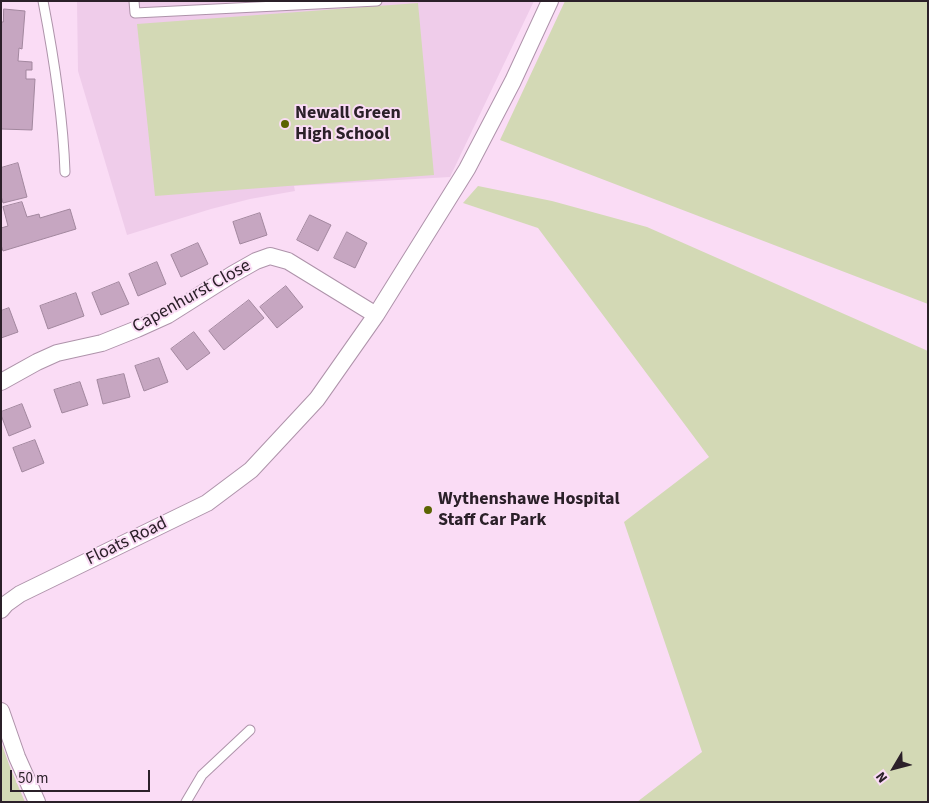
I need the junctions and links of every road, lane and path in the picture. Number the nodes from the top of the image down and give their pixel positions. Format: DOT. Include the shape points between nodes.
graph roads {
  1 [pos="43,1"];
  2 [pos="134,1"];
  3 [pos="377,1"];
  4 [pos="550,1"];
  5 [pos="65,172"];
  6 [pos="376,315"];
  7 [pos="1,382"];
  8 [pos="1,610"];
  9 [pos="1,711"];
  10 [pos="250,730"];
  11 [pos="37,802"];
  12 [pos="186,802"];
  1 -- 5 [label="lane" via="53,53"];
  2 -- 3 [label="lane" via="135,14"];
  4 -- 6 [label="street, Floats Road" via="513,81 466,169"];
  6 -- 7 [label="street, Capenhurst Close" via="288,261 270,256 233,274 168,315 102,343 57,353"];
  6 -- 8 [label="street, Floats Road" via="318,399 251,470 206,503 20,594"];
  9 -- 11 [label="street"];
  10 -- 12 [label="lane" via="202,775"];
}
